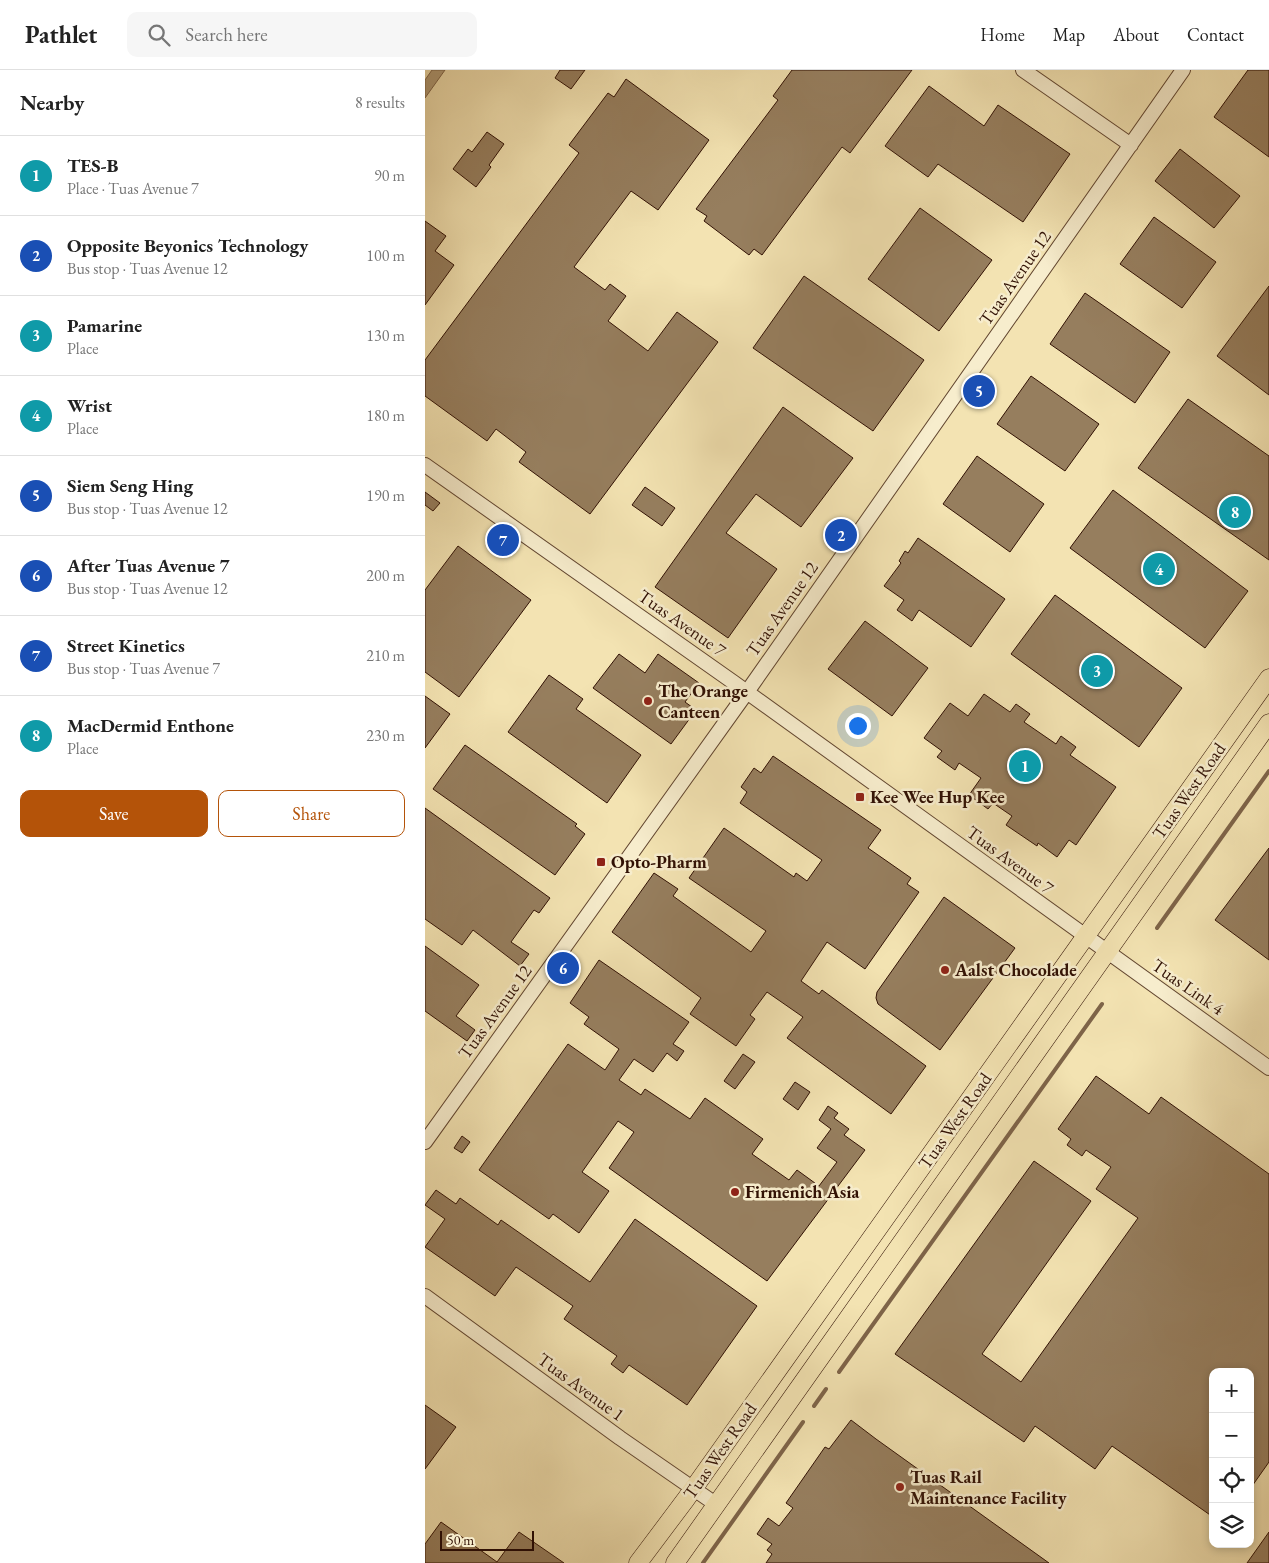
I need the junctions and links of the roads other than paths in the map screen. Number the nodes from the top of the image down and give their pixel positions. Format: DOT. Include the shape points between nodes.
graph roads {
  1 [pos="1023,70"];
  2 [pos="1183,70"];
  3 [pos="1131,145"];
  4 [pos="425,465"];
  5 [pos="1269,678"];
  6 [pos="747,692"];
  7 [pos="1269,723"];
  8 [pos="1085,937"];
  9 [pos="1106,952"];
  10 [pos="1269,1068"];
  11 [pos="425,1142"];
  12 [pos="425,1296"];
  13 [pos="693,1490"];
  14 [pos="717,1505"];
  15 [pos="638,1563"];
  16 [pos="675,1563"];
  1 -- 3 [label="street"];
  2 -- 3 [label="street, Tuas Avenue 12"];
  3 -- 6 [label="street, Tuas Avenue 12"];
  4 -- 6 [label="street, Tuas Avenue 7"];
  5 -- 8 [label="main road, Tuas West Road"];
  6 -- 8 [label="street, Tuas Avenue 7"];
  6 -- 11 [label="street, Tuas Avenue 12"];
  7 -- 9 [label="main road, Tuas West Road"];
  8 -- 9 [label="street, Tuas Link 4"];
  8 -- 13 [label="main road, Tuas West Road"];
  9 -- 10 [label="street, Tuas Link 4"];
  9 -- 14 [label="main road, Tuas West Road"];
  12 -- 13 [label="street, Tuas Avenue 1"];
  13 -- 14 [label="street, Tuas Avenue 1"];
  13 -- 15 [label="main road, Tuas West Road"];
  14 -- 16 [label="main road, Tuas West Road"];
}
